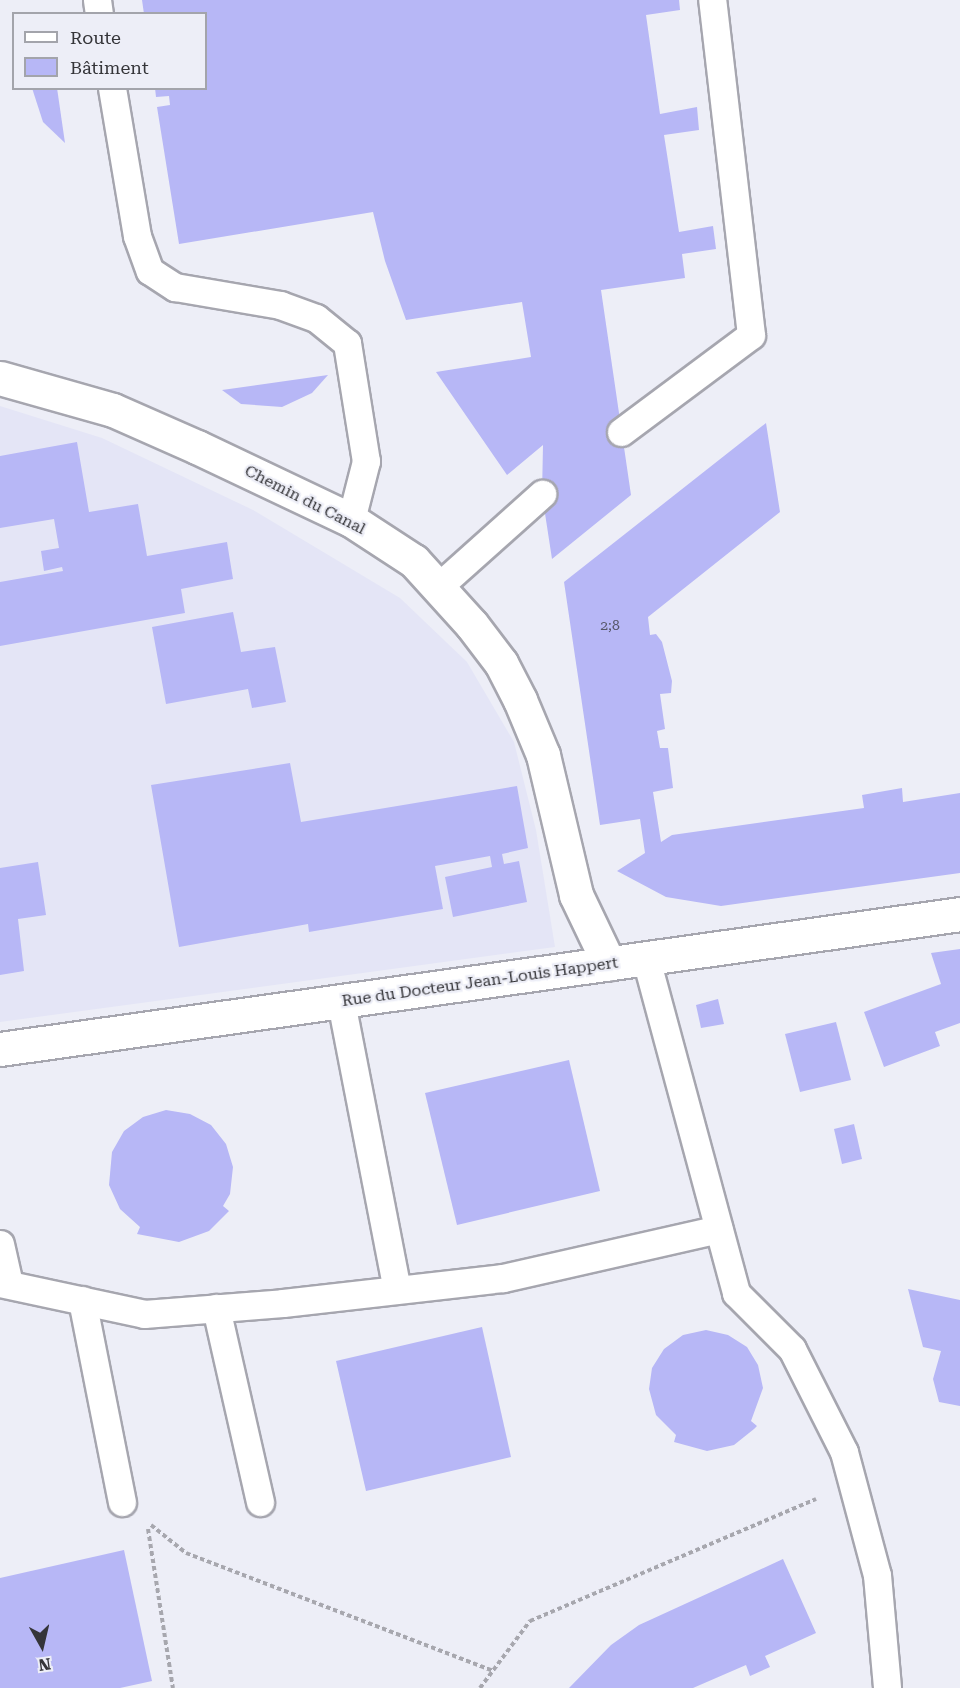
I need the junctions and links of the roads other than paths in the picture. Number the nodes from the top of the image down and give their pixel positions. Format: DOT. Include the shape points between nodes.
graph roads {
  1 [pos="712,0"];
  2 [pos="112,90"];
  3 [pos="0,378"];
  4 [pos="621,432"];
  5 [pos="542,494"];
  6 [pos="351,520"];
  7 [pos="438,587"];
  8 [pos="960,914"];
  9 [pos="646,959"];
  10 [pos="609,964"];
  11 [pos="341,1002"];
  12 [pos="0,1049"];
  13 [pos="718,1229"];
  14 [pos="0,1244"];
  15 [pos="4,1283"];
  16 [pos="397,1289"];
  17 [pos="82,1300"];
  18 [pos="216,1308"];
  19 [pos="122,1502"];
  20 [pos="260,1502"];
  21 [pos="887,1688"];
  1 -- 4 [label="lane" via="752,335"];
  2 -- 6 [label="lane" via="137,236 150,271 175,287 279,305 316,318 347,343 366,461"];
  3 -- 6 [label="street, Chemin du Canal" via="113,410"];
  5 -- 7 [label="lane"];
  6 -- 7 [label="street, Chemin du Canal" via="414,561"];
  7 -- 10 [label="street, Chemin du Canal" via="501,663 520,700 543,755 576,895"];
  8 -- 9 [label="street, Rue du Docteur Jean-Louis Happert"];
  9 -- 10 [label="street, Rue du Docteur Jean-Louis Happert"];
  9 -- 13 [label="lane"];
  10 -- 11 [label="street, Rue du Docteur Jean-Louis Happert"];
  11 -- 12 [label="street, Rue du Docteur Jean-Louis Happert"];
  11 -- 16 [label="lane"];
  13 -- 16 [label="lane" via="503,1278"];
  13 -- 21 [label="lane" via="736,1293 792,1349 844,1452 877,1575"];
  14 -- 15 [label="lane"];
  15 -- 17 [label="lane"];
  16 -- 18 [label="lane"];
  17 -- 18 [label="lane" via="144,1314"];
  17 -- 19 [label="lane"];
  18 -- 20 [label="lane"];
}
